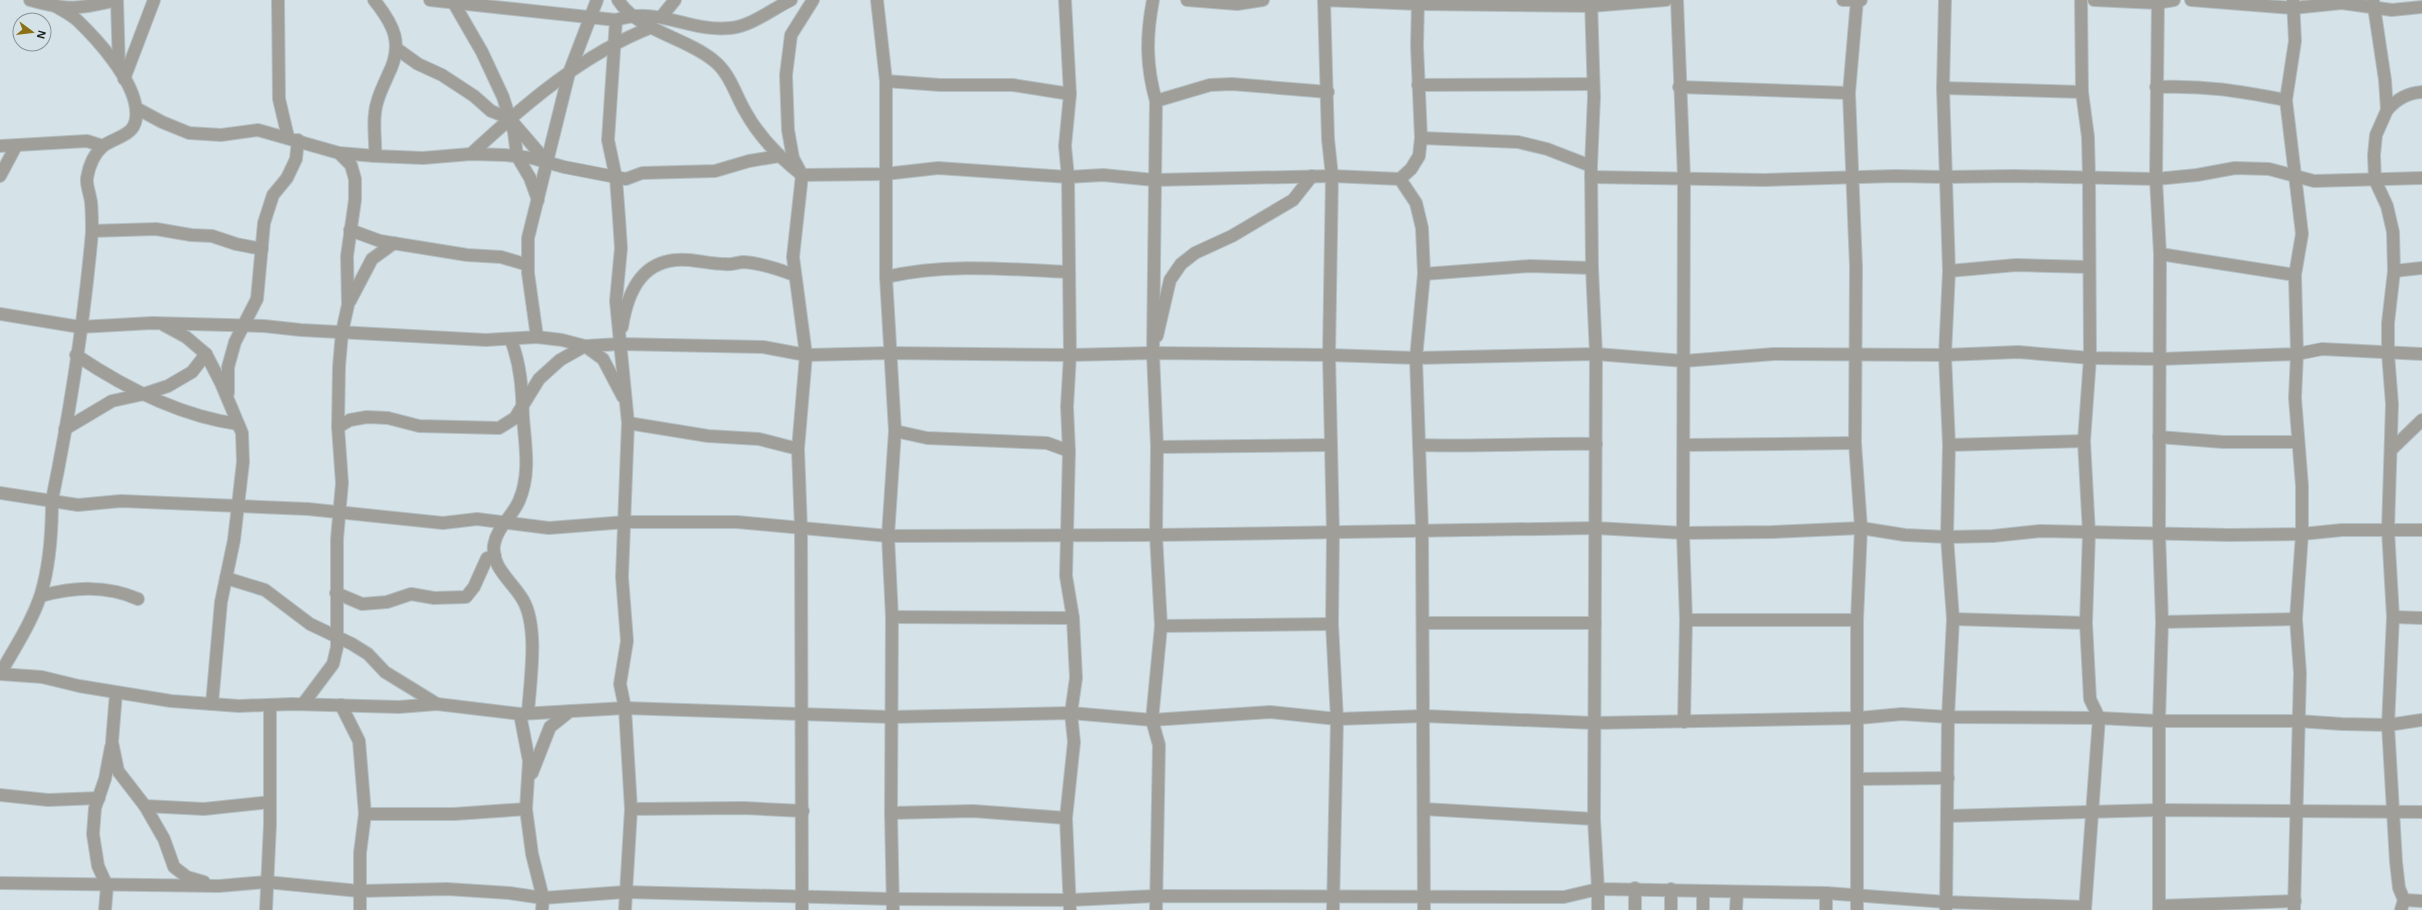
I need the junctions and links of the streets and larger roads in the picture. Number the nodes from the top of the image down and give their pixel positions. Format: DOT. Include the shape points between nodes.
graph roads {
  1 [pos="30,0"];
  2 [pos="117,0"];
  3 [pos="154,0"];
  4 [pos="278,0"];
  5 [pos="374,0"];
  6 [pos="430,0"];
  7 [pos="510,0"];
  8 [pos="597,0"];
  9 [pos="618,0"];
  10 [pos="675,0"];
  11 [pos="791,0"];
  12 [pos="813,0"];
  13 [pos="877,0"];
  14 [pos="1065,0"];
  15 [pos="1154,0"];
  16 [pos="1187,0"];
  17 [pos="1263,0"];
  18 [pos="1666,0"];
  19 [pos="1677,0"];
  20 [pos="1843,0"];
  21 [pos="1857,0"];
  22 [pos="1862,0"];
  23 [pos="1945,0"];
  24 [pos="2081,0"];
  25 [pos="2094,0"];
  26 [pos="2174,0"];
  27 [pos="2192,0"];
  28 [pos="2158,1"];
  29 [pos="453,2"];
  30 [pos="1418,2"];
  31 [pos="1591,3"];
  32 [pos="51,4"];
  33 [pos="2293,4"];
  34 [pos="2373,4"];
  35 [pos="489,7"];
  36 [pos="2422,7"];
  37 [pos="631,15"];
  38 [pos="662,16"];
  39 [pos="591,17"];
  40 [pos="616,20"];
  41 [pos="652,27"];
  42 [pos="615,44"];
  43 [pos="397,49"];
  44 [pos="569,73"];
  45 [pos="121,74"];
  46 [pos="886,81"];
  47 [pos="1593,84"];
  48 [pos="1418,86"];
  49 [pos="2156,86"];
  50 [pos="1679,87"];
  51 [pos="1944,88"];
  52 [pos="1328,92"];
  53 [pos="2082,92"];
  54 [pos="2422,92"];
  55 [pos="1849,93"];
  56 [pos="1070,94"];
  57 [pos="2286,100"];
  58 [pos="1156,101"];
  59 [pos="136,108"];
  60 [pos="2387,110"];
  61 [pos="509,118"];
  62 [pos="293,138"];
  63 [pos="1421,138"];
  64 [pos="0,146"];
  65 [pos="16,146"];
  66 [pos="103,146"];
  67 [pos="339,153"];
  68 [pos="471,154"];
  69 [pos="375,156"];
  70 [pos="517,156"];
  71 [pos="779,156"];
  72 [pos="547,162"];
  73 [pos="1591,172"];
  74 [pos="885,174"];
  75 [pos="2294,174"];
  76 [pos="802,175"];
  77 [pos="0,176"];
  78 [pos="1312,176"];
  79 [pos="1332,176"];
  80 [pos="1068,177"];
  81 [pos="616,178"];
  82 [pos="1684,178"];
  83 [pos="1853,178"];
  84 [pos="1945,178"];
  85 [pos="2089,178"];
  86 [pos="2422,178"];
  87 [pos="1400,179"];
  88 [pos="2156,179"];
  89 [pos="1154,180"];
  90 [pos="2376,180"];
  91 [pos="538,200"];
  92 [pos="350,230"];
  93 [pos="92,231"];
  94 [pos="394,243"];
  95 [pos="262,249"];
  96 [pos="2160,254"];
  97 [pos="528,265"];
  98 [pos="2088,267"];
  99 [pos="1592,268"];
  100 [pos="2422,268"];
  101 [pos="1949,271"];
  102 [pos="2394,271"];
  103 [pos="1068,272"];
  104 [pos="1424,274"];
  105 [pos="794,275"];
  106 [pos="2295,275"];
  107 [pos="886,277"];
  108 [pos="348,305"];
  109 [pos="0,314"];
  110 [pos="161,323"];
  111 [pos="243,326"];
  112 [pos="80,327"];
  113 [pos="342,332"];
  114 [pos="537,337"];
  115 [pos="511,340"];
  116 [pos="620,344"];
  117 [pos="585,346"];
  118 [pos="889,353"];
  119 [pos="1153,353"];
  120 [pos="2404,353"];
  121 [pos="206,354"];
  122 [pos="1596,354"];
  123 [pos="1856,354"];
  124 [pos="2297,354"];
  125 [pos="2388,354"];
  126 [pos="2422,354"];
  127 [pos="76,355"];
  128 [pos="806,355"];
  129 [pos="1070,355"];
  130 [pos="1329,355"];
  131 [pos="1945,355"];
  132 [pos="1416,358"];
  133 [pos="2090,358"];
  134 [pos="2160,359"];
  135 [pos="1684,361"];
  136 [pos="2422,361"];
  137 [pos="144,394"];
  138 [pos="228,399"];
  139 [pos="523,402"];
  140 [pos="626,405"];
  141 [pos="2422,420"];
  142 [pos="238,424"];
  143 [pos="628,424"];
  144 [pos="338,427"];
  145 [pos="65,429"];
  146 [pos="895,431"];
  147 [pos="2159,437"];
  148 [pos="2084,441"];
  149 [pos="1855,442"];
  150 [pos="2297,442"];
  151 [pos="1596,444"];
  152 [pos="1330,445"];
  153 [pos="1419,445"];
  154 [pos="1684,445"];
  155 [pos="1949,445"];
  156 [pos="1157,447"];
  157 [pos="2392,448"];
  158 [pos="798,449"];
  159 [pos="1069,451"];
  160 [pos="0,493"];
  161 [pos="52,500"];
  162 [pos="236,505"];
  163 [pos="338,511"];
  164 [pos="626,522"];
  165 [pos="502,524"];
  166 [pos="1596,528"];
  167 [pos="1861,528"];
  168 [pos="801,529"];
  169 [pos="1422,529"];
  170 [pos="2388,530"];
  171 [pos="2422,530"];
  172 [pos="2159,532"];
  173 [pos="1333,533"];
  174 [pos="1683,533"];
  175 [pos="2089,533"];
  176 [pos="2302,534"];
  177 [pos="1156,535"];
  178 [pos="888,536"];
  179 [pos="1066,536"];
  180 [pos="1946,537"];
  181 [pos="495,556"];
  182 [pos="226,578"];
  183 [pos="336,592"];
  184 [pos="41,596"];
  185 [pos="138,599"];
  186 [pos="892,617"];
  187 [pos="2393,617"];
  188 [pos="1073,618"];
  189 [pos="2422,618"];
  190 [pos="1953,619"];
  191 [pos="2296,619"];
  192 [pos="1686,620"];
  193 [pos="1858,620"];
  194 [pos="2162,622"];
  195 [pos="1423,623"];
  196 [pos="1595,623"];
  197 [pos="2086,623"];
  198 [pos="1332,624"];
  199 [pos="1161,626"];
  200 [pos="337,636"];
  201 [pos="0,674"];
  202 [pos="116,693"];
  203 [pos="212,704"];
  204 [pos="303,704"];
  205 [pos="437,704"];
  206 [pos="270,705"];
  207 [pos="341,705"];
  208 [pos="625,708"];
  209 [pos="570,711"];
  210 [pos="1071,713"];
  211 [pos="524,714"];
  212 [pos="802,714"];
  213 [pos="1424,716"];
  214 [pos="890,717"];
  215 [pos="1948,717"];
  216 [pos="1859,718"];
  217 [pos="2099,718"];
  218 [pos="1337,719"];
  219 [pos="1152,720"];
  220 [pos="2422,720"];
  221 [pos="2159,721"];
  222 [pos="2298,721"];
  223 [pos="1594,722"];
  224 [pos="1684,722"];
  225 [pos="2388,725"];
  226 [pos="112,742"];
  227 [pos="1948,778"];
  228 [pos="1858,779"];
  229 [pos="528,786"];
  230 [pos="0,795"];
  231 [pos="98,798"];
  232 [pos="270,802"];
  233 [pos="144,806"];
  234 [pos="526,809"];
  235 [pos="631,809"];
  236 [pos="1424,809"];
  237 [pos="2159,810"];
  238 [pos="803,811"];
  239 [pos="2297,812"];
  240 [pos="2422,812"];
  241 [pos="891,813"];
  242 [pos="2092,813"];
  243 [pos="2392,813"];
  244 [pos="365,814"];
  245 [pos="1948,816"];
  246 [pos="1066,818"];
  247 [pos="1594,819"];
  248 [pos="266,882"];
  249 [pos="0,884"];
  250 [pos="107,886"];
  251 [pos="219,886"];
  252 [pos="1635,888"];
  253 [pos="1598,889"];
  254 [pos="1671,889"];
  255 [pos="359,891"];
  256 [pos="1703,891"];
  257 [pos="625,892"];
  258 [pos="1737,892"];
  259 [pos="1826,893"];
  260 [pos="1857,895"];
  261 [pos="1155,896"];
  262 [pos="802,897"];
  263 [pos="2422,901"];
  264 [pos="543,904"];
  265 [pos="893,904"];
  266 [pos="1333,904"];
  267 [pos="1424,904"];
  268 [pos="1071,905"];
  269 [pos="2403,905"];
  270 [pos="1946,906"];
  271 [pos="2294,906"];
  272 [pos="2085,908"];
  273 [pos="2159,908"];
  274 [pos="105,910"];
  275 [pos="266,910"];
  276 [pos="360,910"];
  277 [pos="625,910"];
  278 [pos="802,910"];
  279 [pos="1156,910"];
  280 [pos="1598,910"];
  281 [pos="1635,910"];
  282 [pos="1672,910"];
  283 [pos="1703,910"];
  284 [pos="1736,910"];
  285 [pos="1826,910"];
  286 [pos="1856,910"];
  1 -- 32 [label="street"];
  2 -- 32 [label="street" via="82,9"];
  2 -- 45 [label="street"];
  3 -- 45 [label="street"];
  4 -- 62 [label="street" via="279,100"];
  5 -- 43 [label="street" via="393,25"];
  6 -- 29 [label="street"];
  7 -- 35 [label="street"];
  8 -- 39 [label="street"];
  9 -- 37 [label="street"];
  10 -- 38 [label="street"];
  11 -- 38 [label="street" via="753,21 731,28 696,28"];
  12 -- 76 [label="street" via="791,35 786,75 788,130 793,158"];
  13 -- 46 [label="street"];
  14 -- 56 [label="street"];
  15 -- 58 [label="street" via="1146,50 1149,77"];
  16 -- 17 [label="street" via="1237,4"];
  18 -- 31 [label="street"];
  19 -- 50 [label="street"];
  20 -- 21 [label="street"];
  21 -- 22 [label="street"];
  21 -- 55 [label="street"];
  23 -- 51 [label="street"];
  24 -- 53 [label="street"];
  25 -- 28 [label="street"];
  26 -- 28 [label="street"];
  27 -- 33 [label="street"];
  28 -- 49 [label="street"];
  29 -- 35 [label="street"];
  29 -- 61 [label="street" via="482,52 503,97"];
  30 -- 31 [label="street"];
  30 -- 48 [label="street"];
  30 -- 52 [label="street" via="1324,0"];
  31 -- 47 [label="street"];
  32 -- 45 [label="street" via="75,19 101,45"];
  33 -- 34 [label="street"];
  33 -- 57 [label="street" via="2294,48"];
  34 -- 36 [label="street" via="2392,10"];
  34 -- 60 [label="street"];
  35 -- 39 [label="street"];
  37 -- 38 [label="street"];
  37 -- 40 [label="street"];
  37 -- 41 [label="street"];
  39 -- 40 [label="street"];
  39 -- 44 [label="street"];
  40 -- 42 [label="street"];
  41 -- 42 [label="street"];
  41 -- 71 [label="street" via="714,60 730,80 745,111 764,140"];
  42 -- 44 [label="street"];
  42 -- 81 [label="street" via="608,140"];
  43 -- 61 [label="street" via="474,96 491,111"];
  43 -- 69 [label="street" via="392,68 379,94 375,113"];
  44 -- 61 [label="street"];
  44 -- 72 [label="street"];
  45 -- 59 [label="street"];
  46 -- 56 [label="street" via="940,85 1013,85"];
  46 -- 74 [label="street"];
  47 -- 48 [label="street"];
  47 -- 73 [label="street"];
  48 -- 63 [label="street"];
  49 -- 57 [label="street" via="2196,86 2235,90"];
  49 -- 88 [label="street"];
  50 -- 55 [label="street"];
  50 -- 82 [label="street"];
  51 -- 53 [label="street"];
  51 -- 84 [label="street"];
  52 -- 58 [label="street" via="1232,84 1210,85"];
  52 -- 79 [label="street" via="1328,139"];
  53 -- 85 [label="street" via="2088,137"];
  54 -- 60 [label="street" via="2410,93 2394,102"];
  55 -- 83 [label="street"];
  56 -- 80 [label="street" via="1064,146"];
  57 -- 75 [label="street"];
  58 -- 89 [label="street"];
  59 -- 62 [label="street" via="189,133 221,135 258,130"];
  59 -- 66 [label="street" via="136,120 132,129 121,138"];
  60 -- 90 [label="street" via="2376,135"];
  61 -- 68 [label="street"];
  61 -- 70 [label="street"];
  61 -- 72 [label="street"];
  62 -- 67 [label="street"];
  62 -- 95 [label="street" via="296,159 287,178 272,196 264,222"];
  63 -- 73 [label="street" via="1518,142 1547,149"];
  63 -- 87 [label="street" via="1419,156 1412,169"];
  64 -- 65 [label="street"];
  65 -- 66 [label="street" via="87,141"];
  65 -- 77 [label="street"];
  66 -- 93 [label="street" via="93,158 87,179"];
  67 -- 69 [label="street"];
  67 -- 92 [label="street" via="350,165 355,179"];
  68 -- 69 [label="street" via="423,158"];
  68 -- 70 [label="street"];
  70 -- 72 [label="street"];
  70 -- 91 [label="street" via="530,178"];
  71 -- 76 [label="street"];
  71 -- 81 [label="street" via="715,171 642,173 626,179"];
  72 -- 81 [label="street"];
  72 -- 91 [label="street"];
  73 -- 82 [label="street"];
  73 -- 99 [label="street"];
  74 -- 76 [label="street"];
  74 -- 80 [label="street" via="938,168"];
  74 -- 107 [label="street"];
  75 -- 88 [label="street" via="2269,169 2235,168"];
  75 -- 90 [label="street" via="2314,181"];
  75 -- 106 [label="street" via="2302,234"];
  76 -- 105 [label="street" via="793,257"];
  78 -- 79 [label="street"];
  78 -- 89 [label="street"];
  78 -- 119 [label="street" via="1294,200 1264,219 1195,253 1181,264 1170,280"];
  79 -- 87 [label="street"];
  79 -- 130 [label="street"];
  80 -- 89 [label="street" via="1103,175"];
  80 -- 103 [label="street"];
  81 -- 116 [label="street" via="621,248 616,301"];
  82 -- 83 [label="street"];
  82 -- 135 [label="street"];
  83 -- 84 [label="street"];
  83 -- 123 [label="street"];
  84 -- 85 [label="street"];
  84 -- 101 [label="street"];
  85 -- 88 [label="street"];
  85 -- 98 [label="street"];
  86 -- 90 [label="street"];
  87 -- 104 [label="street" via="1416,203 1422,228"];
  88 -- 96 [label="street"];
  89 -- 119 [label="street"];
  90 -- 102 [label="street" via="2387,206 2393,232"];
  91 -- 97 [label="street" via="528,238"];
  92 -- 94 [label="street" via="362,236"];
  92 -- 108 [label="street" via="347,256"];
  93 -- 95 [label="street" via="156,229 212,236"];
  93 -- 112 [label="street"];
  94 -- 97 [label="street" via="467,255 501,257"];
  94 -- 108 [label="street" via="372,259"];
  95 -- 111 [label="street" via="257,299"];
  96 -- 106 [label="street"];
  96 -- 134 [label="street"];
  97 -- 114 [label="street"];
  98 -- 101 [label="street" via="2016,265"];
  98 -- 133 [label="street"];
  99 -- 104 [label="street" via="1530,266"];
  99 -- 122 [label="street"];
  100 -- 102 [label="street"];
  101 -- 131 [label="street"];
  102 -- 125 [label="street" via="2388,323"];
  103 -- 107 [label="street" via="997,268 938,269 910,271"];
  103 -- 129 [label="street"];
  104 -- 132 [label="street"];
  105 -- 116 [label="street" via="771,266 743,262 727,265 688,259 665,262 647,270 632,287"];
  105 -- 128 [label="street" via="803,321"];
  106 -- 124 [label="street"];
  107 -- 118 [label="street"];
  108 -- 113 [label="street"];
  109 -- 112 [label="street"];
  110 -- 111 [label="street"];
  110 -- 112 [label="street"];
  110 -- 121 [label="street" via="186,337"];
  111 -- 113 [label="street"];
  111 -- 138 [label="street" via="228,367"];
  112 -- 127 [label="street"];
  113 -- 115 [label="street"];
  113 -- 144 [label="street"];
  114 -- 115 [label="street"];
  114 -- 117 [label="street"];
  115 -- 139 [label="street" via="517,356"];
  116 -- 117 [label="street"];
  116 -- 128 [label="street" via="763,347"];
  116 -- 140 [label="street"];
  117 -- 139 [label="street" via="560,360 544,374"];
  117 -- 140 [label="street" via="603,359"];
  118 -- 128 [label="street"];
  118 -- 129 [label="street"];
  118 -- 146 [label="street"];
  119 -- 129 [label="street"];
  119 -- 130 [label="street"];
  119 -- 156 [label="street"];
  120 -- 125 [label="street"];
  120 -- 126 [label="street"];
  120 -- 136 [label="street"];
  121 -- 137 [label="street" via="192,372 168,386"];
  121 -- 138 [label="street"];
  122 -- 132 [label="street"];
  122 -- 135 [label="street"];
  122 -- 151 [label="street"];
  123 -- 131 [label="street"];
  123 -- 135 [label="street" via="1774,354"];
  123 -- 149 [label="street"];
  124 -- 125 [label="street" via="2322,349 2352,349"];
  124 -- 134 [label="street"];
  124 -- 150 [label="street"];
  125 -- 157 [label="street"];
  127 -- 137 [label="street" via="96,369"];
  127 -- 145 [label="street"];
  128 -- 158 [label="street"];
  129 -- 159 [label="street" via="1067,407"];
  130 -- 132 [label="street"];
  130 -- 152 [label="street"];
  131 -- 133 [label="street" via="2018,352"];
  131 -- 155 [label="street"];
  132 -- 153 [label="street"];
  133 -- 134 [label="street"];
  133 -- 148 [label="street"];
  134 -- 147 [label="street"];
  135 -- 154 [label="street"];
  137 -- 142 [label="street" via="211,420"];
  137 -- 145 [label="street" via="112,401"];
  138 -- 142 [label="street"];
  139 -- 144 [label="street" via="515,418 499,428 419,426 388,418 367,417 350,420"];
  139 -- 165 [label="street" via="526,471 519,501"];
  140 -- 143 [label="street"];
  141 -- 157 [label="street"];
  142 -- 162 [label="street" via="242,433 243,462"];
  143 -- 158 [label="street" via="708,436 759,439"];
  143 -- 164 [label="street"];
  144 -- 163 [label="street" via="342,483"];
  145 -- 161 [label="street"];
  146 -- 159 [label="street" via="927,438 1047,443"];
  146 -- 178 [label="street"];
  147 -- 150 [label="street" via="2223,442"];
  147 -- 172 [label="street"];
  148 -- 155 [label="street"];
  148 -- 175 [label="street"];
  149 -- 154 [label="street"];
  149 -- 167 [label="street"];
  150 -- 176 [label="street" via="2302,486"];
  151 -- 153 [label="street" via="1526,443 1468,447"];
  151 -- 166 [label="street"];
  152 -- 156 [label="street"];
  152 -- 173 [label="street"];
  153 -- 169 [label="street"];
  154 -- 174 [label="street"];
  155 -- 180 [label="street"];
  156 -- 177 [label="street"];
  157 -- 170 [label="street"];
  158 -- 168 [label="street"];
  159 -- 179 [label="street"];
  160 -- 161 [label="street"];
  161 -- 162 [label="street" via="78,505 121,502"];
  161 -- 184 [label="street" via="52,531"];
  162 -- 163 [label="street"];
  162 -- 182 [label="street" via="234,540"];
  163 -- 165 [label="street" via="443,523 477,519"];
  163 -- 183 [label="street" via="339,569"];
  164 -- 165 [label="street" via="549,528"];
  164 -- 168 [label="street" via="737,522"];
  164 -- 208 [label="street" via="622,577 627,641 620,684"];
  165 -- 181 [label="street" via="494,546"];
  166 -- 169 [label="street"];
  166 -- 174 [label="street"];
  166 -- 196 [label="street"];
  167 -- 174 [label="street"];
  167 -- 180 [label="street" via="1905,535"];
  167 -- 193 [label="street"];
  168 -- 178 [label="street"];
  168 -- 212 [label="street"];
  169 -- 173 [label="street"];
  169 -- 195 [label="street"];
  170 -- 171 [label="street"];
  170 -- 176 [label="street" via="2342,530"];
  170 -- 187 [label="street"];
  172 -- 175 [label="street"];
  172 -- 176 [label="street"];
  172 -- 194 [label="street"];
  173 -- 177 [label="street"];
  173 -- 198 [label="street"];
  174 -- 192 [label="street"];
  175 -- 180 [label="street" via="2040,531 1994,536"];
  175 -- 197 [label="street"];
  176 -- 191 [label="street"];
  177 -- 179 [label="street"];
  177 -- 199 [label="street"];
  178 -- 179 [label="street"];
  178 -- 186 [label="street"];
  179 -- 188 [label="street" via="1066,576"];
  180 -- 190 [label="street"];
  181 -- 183 [label="street" via="487,558 466,598 434,598 411,594 386,602 362,604"];
  181 -- 211 [label="street" via="496,563 523,599 531,618"];
  182 -- 200 [label="street" via="265,590 310,624"];
  182 -- 203 [label="street" via="218,628"];
  183 -- 200 [label="street"];
  184 -- 185 [label="street" via="67,589 97,588"];
  184 -- 201 [label="street"];
  186 -- 188 [label="street"];
  186 -- 214 [label="street"];
  187 -- 189 [label="street"];
  187 -- 225 [label="street"];
  188 -- 210 [label="street" via="1076,678"];
  190 -- 197 [label="street"];
  190 -- 215 [label="street"];
  191 -- 194 [label="street"];
  191 -- 222 [label="street" via="2300,673"];
  192 -- 193 [label="street"];
  192 -- 224 [label="street"];
  193 -- 216 [label="street"];
  194 -- 221 [label="street"];
  195 -- 196 [label="street"];
  195 -- 213 [label="street"];
  196 -- 223 [label="street"];
  197 -- 217 [label="street" via="2090,699"];
  198 -- 199 [label="street"];
  198 -- 218 [label="street"];
  199 -- 219 [label="street"];
  200 -- 204 [label="street" via="333,664"];
  200 -- 205 [label="street" via="368,654 384,672"];
  201 -- 202 [label="street" via="42,677"];
  202 -- 203 [label="street"];
  202 -- 226 [label="street"];
  203 -- 206 [label="street"];
  204 -- 206 [label="street"];
  204 -- 207 [label="street"];
  205 -- 207 [label="street" via="399,707"];
  205 -- 211 [label="street"];
  206 -- 232 [label="street"];
  207 -- 244 [label="street" via="359,741"];
  208 -- 209 [label="street"];
  208 -- 212 [label="street"];
  208 -- 235 [label="street"];
  209 -- 211 [label="street"];
  209 -- 229 [label="street" via="550,727 537,756"];
  210 -- 214 [label="street"];
  210 -- 219 [label="street"];
  210 -- 246 [label="street" via="1074,742"];
  211 -- 229 [label="street"];
  212 -- 214 [label="street"];
  212 -- 238 [label="street"];
  213 -- 218 [label="street"];
  213 -- 223 [label="street"];
  213 -- 236 [label="street"];
  214 -- 241 [label="street"];
  215 -- 216 [label="street" via="1902,714"];
  215 -- 217 [label="street"];
  215 -- 227 [label="street"];
  216 -- 224 [label="street"];
  216 -- 228 [label="street"];
  217 -- 221 [label="street"];
  217 -- 242 [label="street"];
  218 -- 219 [label="street" via="1270,712"];
  218 -- 266 [label="street"];
  219 -- 261 [label="street" via="1159,745"];
  220 -- 225 [label="street"];
  221 -- 222 [label="street"];
  221 -- 237 [label="street"];
  222 -- 225 [label="street"];
  222 -- 239 [label="street"];
  223 -- 224 [label="street"];
  223 -- 247 [label="street"];
  225 -- 243 [label="street"];
  226 -- 231 [label="street" via="105,779"];
  226 -- 233 [label="street" via="118,771"];
  227 -- 228 [label="street"];
  227 -- 245 [label="street"];
  228 -- 260 [label="street"];
  229 -- 234 [label="street"];
  230 -- 231 [label="street" via="48,800"];
  231 -- 250 [label="street" via="93,834 98,866"];
  232 -- 233 [label="street" via="204,809"];
  232 -- 248 [label="street"];
  233 -- 251 [label="street" via="164,839 174,867 187,876"];
  234 -- 244 [label="street" via="454,814"];
  234 -- 264 [label="street" via="532,854"];
  235 -- 238 [label="street" via="744,808"];
  235 -- 257 [label="street"];
  236 -- 247 [label="street"];
  236 -- 267 [label="street"];
  237 -- 239 [label="street"];
  237 -- 242 [label="street"];
  237 -- 273 [label="street"];
  238 -- 262 [label="street"];
  239 -- 243 [label="street"];
  239 -- 271 [label="street"];
  240 -- 243 [label="street"];
  241 -- 246 [label="street" via="973,811"];
  241 -- 265 [label="street"];
  242 -- 245 [label="street"];
  242 -- 272 [label="street"];
  243 -- 269 [label="street"];
  244 -- 255 [label="street"];
  245 -- 270 [label="street"];
  246 -- 268 [label="street"];
  247 -- 253 [label="street"];
  248 -- 251 [label="street"];
  248 -- 255 [label="street"];
  248 -- 275 [label="street"];
  249 -- 250 [label="street"];
  250 -- 251 [label="street"];
  250 -- 274 [label="street"];
  252 -- 253 [label="street"];
  252 -- 254 [label="street"];
  252 -- 281 [label="street"];
  253 -- 267 [label="street" via="1564,897"];
  253 -- 280 [label="street"];
  254 -- 256 [label="street"];
  254 -- 282 [label="street"];
  255 -- 264 [label="street" via="447,889 509,893"];
  255 -- 276 [label="street"];
  256 -- 258 [label="street"];
  256 -- 283 [label="street"];
  257 -- 262 [label="street"];
  257 -- 264 [label="street"];
  257 -- 277 [label="street"];
  258 -- 259 [label="street"];
  258 -- 284 [label="street"];
  259 -- 260 [label="street"];
  259 -- 285 [label="street"];
  260 -- 270 [label="street"];
  260 -- 286 [label="street"];
  261 -- 266 [label="street"];
  261 -- 268 [label="street"];
  261 -- 279 [label="street"];
  262 -- 265 [label="street"];
  262 -- 278 [label="street"];
  263 -- 269 [label="street"];
  265 -- 268 [label="street"];
  266 -- 267 [label="street"];
  270 -- 272 [label="street"];
  271 -- 273 [label="street"];
}
